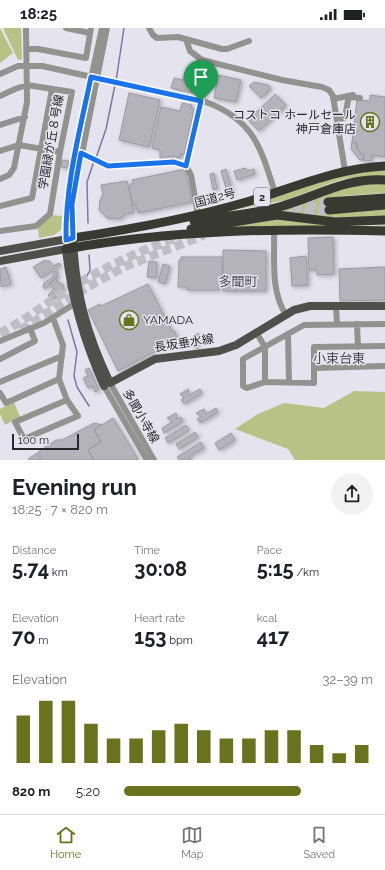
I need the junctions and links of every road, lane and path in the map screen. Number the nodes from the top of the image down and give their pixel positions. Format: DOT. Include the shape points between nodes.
graph roads {
  1 [pos="26,28"];
  2 [pos="66,28"];
  3 [pos="102,28"];
  4 [pos="107,28"];
  5 [pos="149,28"];
  6 [pos="91,30"];
  7 [pos="186,39"];
  8 [pos="249,41"];
  9 [pos="27,50"];
  10 [pos="27,65"];
  11 [pos="0,74"];
  12 [pos="94,78"];
  13 [pos="27,85"];
  14 [pos="52,89"];
  15 [pos="0,96"];
  16 [pos="333,99"];
  17 [pos="201,101"];
  18 [pos="25,117"];
  19 [pos="337,120"];
  20 [pos="0,125"];
  21 [pos="19,145"];
  22 [pos="41,148"];
  23 [pos="0,151"];
  24 [pos="60,152"];
  25 [pos="81,153"];
  26 [pos="186,166"];
  27 [pos="385,166"];
  28 [pos="345,171"];
  29 [pos="0,179"];
  30 [pos="385,180"];
  31 [pos="275,193"];
  32 [pos="385,198"];
  33 [pos="385,205"];
  34 [pos="0,206"];
  35 [pos="198,215"];
  36 [pos="385,220"];
  37 [pos="139,228"];
  38 [pos="0,231"];
  39 [pos="274,231"];
  40 [pos="385,231"];
  41 [pos="150,237"];
  42 [pos="69,244"];
  43 [pos="0,251"];
  44 [pos="0,260"];
  45 [pos="74,304"];
  46 [pos="336,306"];
  47 [pos="385,306"];
  48 [pos="286,315"];
  49 [pos="53,318"];
  50 [pos="337,324"];
  51 [pos="357,324"];
  52 [pos="385,324"];
  53 [pos="30,328"];
  54 [pos="256,332"];
  55 [pos="288,334"];
  56 [pos="0,341"];
  57 [pos="358,346"];
  58 [pos="385,346"];
  59 [pos="265,347"];
  60 [pos="62,356"];
  61 [pos="0,358"];
  62 [pos="385,366"];
  63 [pos="314,368"];
  64 [pos="59,379"];
  65 [pos="0,382"];
  66 [pos="265,382"];
  67 [pos="289,382"];
  68 [pos="107,385"];
  69 [pos="0,392"];
  70 [pos="67,400"];
  71 [pos="147,460"];
  72 [pos="154,460"];
  1 -- 9 [label="street"];
  2 -- 6 [label="street"];
  3 -- 12 [label="street"];
  4 -- 12 [label="street"];
  5 -- 7 [label="street" via="157,38"];
  6 -- 9 [label="street" via="86,58 38,49"];
  7 -- 8 [label="street" via="227,49"];
  7 -- 16 [label="street" via="190,51 202,60 322,87 329,90"];
  9 -- 10 [label="street"];
  10 -- 11 [label="street"];
  10 -- 12 [label="street"];
  10 -- 13 [label="street"];
  12 -- 17 [label="street"];
  12 -- 25 [label="street"];
  12 -- 42 [label="street" via="71,178 66,212"];
  13 -- 14 [label="street, 学園緑が丘８号線"];
  13 -- 15 [label="street, 学園緑が丘８号線" via="14,88"];
  13 -- 18 [label="street"];
  14 -- 22 [label="street"];
  14 -- 24 [label="street, 学園緑が丘８号線" via="72,92"];
  16 -- 19 [label="street"];
  16 -- 19 [label="street" via="350,94 360,97 351,97 348,100 345,118"];
  17 -- 26 [label="street"];
  17 -- 31 [label="street" via="220,107 249,129 260,149"];
  18 -- 20 [label="street"];
  18 -- 21 [label="street"];
  19 -- 28 [label="street"];
  21 -- 22 [label="street"];
  21 -- 23 [label="street"];
  21 -- 29 [label="street" via="14,168 10,175"];
  22 -- 24 [label="street"];
  22 -- 34 [label="street" via="32,198"];
  24 -- 38 [label="street, 学園緑が丘８号線" via="50,214 36,226"];
  25 -- 26 [label="street" via="108,166 174,162"];
  25 -- 42 [label="street" via="72,204"];
  26 -- 35 [label="street" via="191,175"];
  27 -- 28 [label="highway, 国道2号 / 2"];
  28 -- 31 [label="highway, 国道2号 / 2"];
  30 -- 37 [label="highway" via="362,180 344,184 277,208"];
  31 -- 35 [label="highway, 国道2号 / 2"];
  32 -- 33 [label="highway" via="328,206"];
  35 -- 37 [label="highway, 国道2号 / 2"];
  36 -- 41 [label="highway" via="335,222 305,217 273,216"];
  37 -- 42 [label="highway, 国道2号 / 2"];
  39 -- 40 [label="highway"];
  39 -- 41 [label="highway"];
  39 -- 48 [label="street" via="275,289 280,306"];
  41 -- 42 [label="highway"];
  42 -- 43 [label="main road"];
  42 -- 44 [label="main road"];
  42 -- 45 [label="main road" via="70,286"];
  42 -- 68 [label="main road" via="82,310"];
  45 -- 49 [label="street"];
  45 -- 68 [label="main road" via="90,356"];
  46 -- 47 [label="main road, 長坂垂水線"];
  46 -- 48 [label="main road, 長坂垂水線" via="310,306"];
  46 -- 50 [label="street"];
  48 -- 54 [label="main road, 長坂垂水線"];
  49 -- 53 [label="street"];
  49 -- 60 [label="street" via="63,345"];
  50 -- 51 [label="street"];
  50 -- 55 [label="street" via="304,325"];
  51 -- 52 [label="street"];
  51 -- 57 [label="street"];
  53 -- 56 [label="street"];
  53 -- 61 [label="street" via="35,341"];
  54 -- 59 [label="street"];
  54 -- 68 [label="main road, 長坂垂水線" via="236,344 219,350 155,359"];
  55 -- 59 [label="street"];
  55 -- 67 [label="street"];
  57 -- 58 [label="street"];
  57 -- 63 [label="street" via="314,347"];
  59 -- 66 [label="street"];
  59 -- 66 [label="street" via="243,359 244,386 247,388"];
  60 -- 64 [label="street"];
  60 -- 65 [label="street"];
  62 -- 63 [label="street"];
  63 -- 67 [label="street" via="314,382"];
  64 -- 69 [label="street" via="6,403"];
  64 -- 70 [label="street"];
  66 -- 67 [label="street"];
  68 -- 71 [label="street, 多聞小寺線"];
  68 -- 72 [label="street, 多聞小寺線"];
  70 -- 70 [label="street" via="78,416 24,439 14,422"];
}
